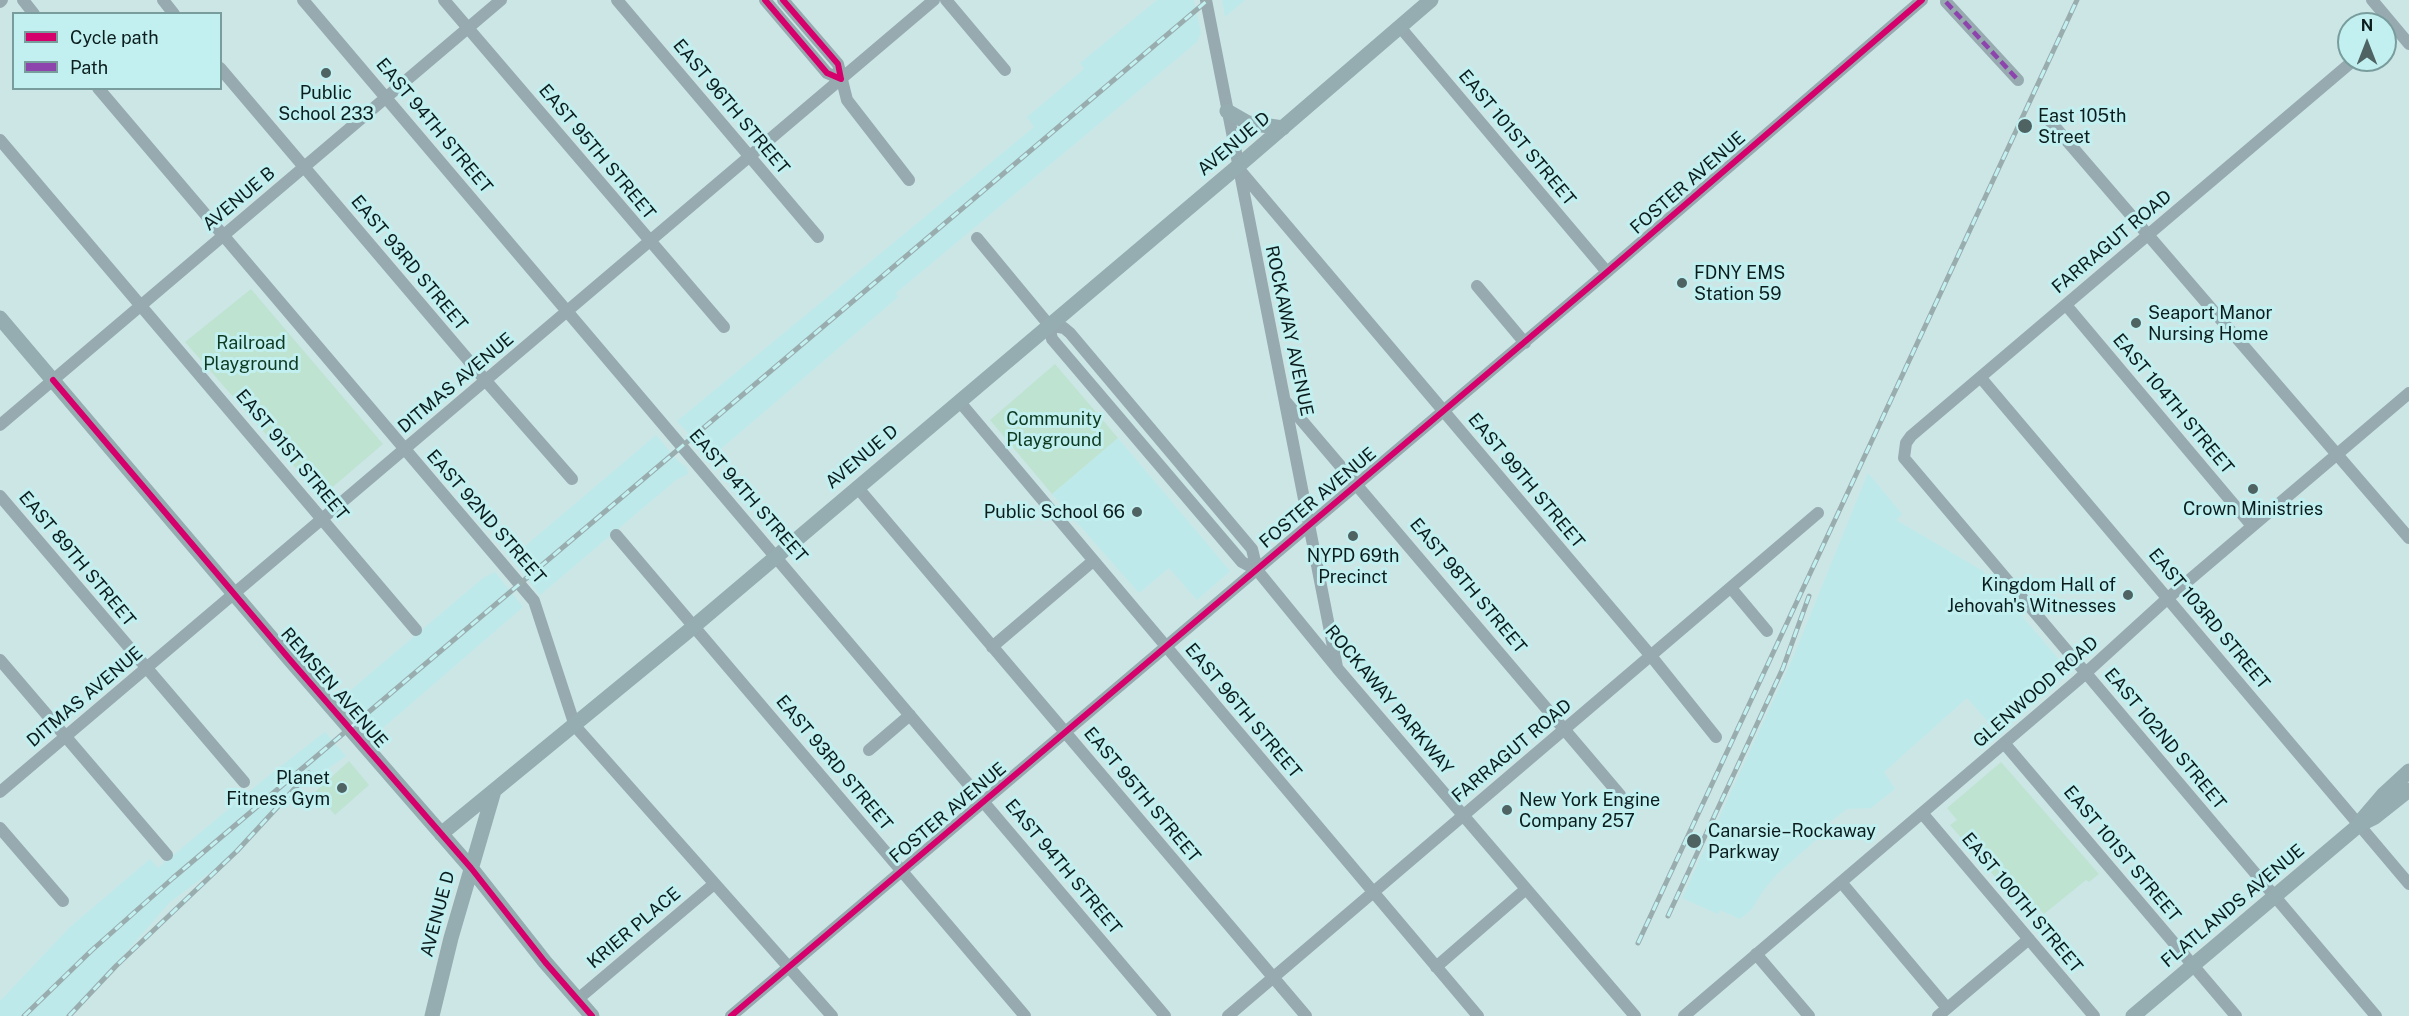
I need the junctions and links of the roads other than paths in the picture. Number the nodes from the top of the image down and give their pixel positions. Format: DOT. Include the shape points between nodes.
graph roads {
  1 [pos="23,0"];
  2 [pos="163,0"];
  3 [pos="303,0"];
  4 [pos="444,0"];
  5 [pos="501,0"];
  6 [pos="617,0"];
  7 [pos="765,0"];
  8 [pos="783,0"];
  9 [pos="934,0"];
  10 [pos="946,0"];
  11 [pos="1206,0"];
  12 [pos="1431,0"];
  13 [pos="1922,0"];
  14 [pos="1946,2"];
  15 [pos="32,12"];
  16 [pos="172,12"];
  17 [pos="1400,27"];
  18 [pos="468,28"];
  19 [pos="222,70"];
  20 [pos="1005,70"];
  21 [pos="2340,72"];
  22 [pos="841,79"];
  23 [pos="2018,80"];
  24 [pos="100,90"];
  25 [pos="386,98"];
  26 [pos="1227,111"];
  27 [pos="2049,120"];
  28 [pos="1282,128"];
  29 [pos="0,140"];
  30 [pos="750,157"];
  31 [pos="304,167"];
  32 [pos="1237,167"];
  33 [pos="909,180"];
  34 [pos="223,236"];
  35 [pos="2147,236"];
  36 [pos="818,237"];
  37 [pos="977,238"];
  38 [pos="650,242"];
  39 [pos="1608,272"];
  40 [pos="1477,286"];
  41 [pos="2066,305"];
  42 [pos="141,306"];
  43 [pos="567,311"];
  44 [pos="0,318"];
  45 [pos="1049,324"];
  46 [pos="724,327"];
  47 [pos="1525,343"];
  48 [pos="1981,378"];
  49 [pos="53,380"];
  50 [pos="486,381"];
  51 [pos="2409,393"];
  52 [pos="959,401"];
  53 [pos="1286,402"];
  54 [pos="1443,411"];
  55 [pos="0,425"];
  56 [pos="404,450"];
  57 [pos="2337,454"];
  58 [pos="1904,458"];
  59 [pos="573,479"];
  60 [pos="1358,484"];
  61 [pos="857,487"];
  62 [pos="0,496"];
  63 [pos="1818,513"];
  64 [pos="323,519"];
  65 [pos="1310,525"];
  66 [pos="2252,526"];
  67 [pos="616,535"];
  68 [pos="2409,538"];
  69 [pos="776,556"];
  70 [pos="1093,561"];
  71 [pos="1257,570"];
  72 [pos="1731,588"];
  73 [pos="235,594"];
  74 [pos="2168,598"];
  75 [pos="694,626"];
  76 [pos="416,630"];
  77 [pos="1767,631"];
  78 [pos="992,647"];
  79 [pos="1166,647"];
  80 [pos="1651,656"];
  81 [pos="0,660"];
  82 [pos="1337,668"];
  83 [pos="147,669"];
  84 [pos="2086,674"];
  85 [pos="910,715"];
  86 [pos="575,726"];
  87 [pos="1566,730"];
  88 [pos="1066,732"];
  89 [pos="66,737"];
  90 [pos="1716,737"];
  91 [pos="2004,743"];
  92 [pos="869,750"];
  93 [pos="2409,771"];
  94 [pos="244,782"];
  95 [pos="2409,790"];
  96 [pos="494,791"];
  97 [pos="0,792"];
  98 [pos="1620,795"];
  99 [pos="984,802"];
  100 [pos="1922,813"];
  101 [pos="1464,816"];
  102 [pos="2359,825"];
  103 [pos="0,828"];
  104 [pos="441,834"];
  105 [pos="167,855"];
  106 [pos="471,868"];
  107 [pos="902,871"];
  108 [pos="1841,882"];
  109 [pos="714,884"];
  110 [pos="2409,884"];
  111 [pos="1526,889"];
  112 [pos="1374,892"];
  113 [pos="2275,896"];
  114 [pos="63,901"];
  115 [pos="2030,939"];
  116 [pos="1756,954"];
  117 [pos="2193,965"];
  118 [pos="1436,967"];
  119 [pos="789,968"];
  120 [pos="1273,978"];
  121 [pos="578,999"];
  122 [pos="437,1012"];
  123 [pos="1943,1012"];
  124 [pos="592,1016"];
  125 [pos="731,1016"];
  126 [pos="831,1016"];
  127 [pos="1024,1016"];
  128 [pos="1165,1016"];
  129 [pos="1228,1016"];
  130 [pos="1306,1016"];
  131 [pos="1478,1016"];
  132 [pos="1635,1016"];
  133 [pos="1684,1016"];
  134 [pos="1809,1016"];
  135 [pos="2094,1016"];
  136 [pos="2133,1016"];
  137 [pos="2236,1016"];
  138 [pos="2376,1016"];
  1 -- 15 [label="street"];
  2 -- 16 [label="street"];
  3 -- 25 [label="street, EAST 94TH STREET"];
  4 -- 18 [label="street, EAST 95TH STREET"];
  5 -- 18 [label="street, AVENUE B"];
  6 -- 30 [label="street, EAST 96TH STREET"];
  7 -- 22 [label="street" via="827,73"];
  8 -- 22 [label="street" via="837,64"];
  9 -- 22 [label="street, DITMAS AVENUE"];
  10 -- 20 [label="street"];
  11 -- 26 [label="street, ROCKAWAY AVENUE"];
  12 -- 17 [label="main road, AVENUE D"];
  13 -- 39 [label="street, FOSTER AVENUE"];
  14 -- 23 [label="street"];
  17 -- 28 [label="main road, AVENUE D"];
  17 -- 39 [label="street, EAST 101ST STREET"];
  18 -- 25 [label="street, AVENUE B"];
  18 -- 38 [label="street, EAST 95TH STREET"];
  19 -- 31 [label="street, EAST 93RD STREET"];
  21 -- 35 [label="street, FARRAGUT ROAD"];
  22 -- 30 [label="street, DITMAS AVENUE"];
  22 -- 33 [label="street" via="847,100"];
  24 -- 34 [label="street, EAST 92ND STREET"];
  25 -- 31 [label="street, AVENUE B"];
  25 -- 43 [label="street, EAST 94TH STREET"];
  26 -- 28 [label="main road" via="1248,123"];
  26 -- 32 [label="street, ROCKAWAY AVENUE"];
  27 -- 35 [label="street"];
  28 -- 32 [label="main road, AVENUE D"];
  29 -- 42 [label="street, EAST 91ST STREET"];
  30 -- 36 [label="street, EAST 96TH STREET"];
  30 -- 38 [label="street, DITMAS AVENUE"];
  31 -- 34 [label="street, AVENUE B"];
  31 -- 50 [label="street, EAST 93RD STREET"];
  32 -- 45 [label="main road, AVENUE D"];
  32 -- 53 [label="street, ROCKAWAY AVENUE"];
  32 -- 54 [label="street, EAST 99TH STREET"];
  34 -- 42 [label="street, AVENUE B"];
  34 -- 56 [label="street, EAST 92ND STREET"];
  35 -- 41 [label="street, FARRAGUT ROAD"];
  35 -- 57 [label="street"];
  37 -- 45 [label="street, ROCKAWAY PARKWAY"];
  38 -- 43 [label="street, DITMAS AVENUE"];
  38 -- 46 [label="street, EAST 95TH STREET"];
  39 -- 47 [label="street, FOSTER AVENUE"];
  40 -- 47 [label="street"];
  41 -- 48 [label="street, FARRAGUT ROAD"];
  41 -- 66 [label="street, EAST 104TH STREET"];
  42 -- 49 [label="street, AVENUE B"];
  42 -- 64 [label="street, EAST 91ST STREET"];
  43 -- 50 [label="street, DITMAS AVENUE"];
  43 -- 69 [label="street, EAST 94TH STREET"];
  44 -- 49 [label="main road, REMSEN AVENUE"];
  45 -- 52 [label="main road, AVENUE D"];
  45 -- 71 [label="street, ROCKAWAY PARKWAY" via="1052,339 1242,562"];
  47 -- 54 [label="street, FOSTER AVENUE"];
  48 -- 58 [label="street, FARRAGUT ROAD" via="1911,436"];
  48 -- 74 [label="street, EAST 103RD STREET"];
  49 -- 55 [label="street, AVENUE B"];
  49 -- 73 [label="main road, REMSEN AVENUE"];
  50 -- 56 [label="street, DITMAS AVENUE"];
  50 -- 59 [label="street, EAST 93RD STREET"];
  51 -- 57 [label="street, GLENWOOD ROAD"];
  52 -- 61 [label="main road, AVENUE D"];
  52 -- 70 [label="street, EAST 96TH STREET"];
  53 -- 60 [label="street, EAST 98TH STREET"];
  53 -- 65 [label="street, ROCKAWAY AVENUE"];
  54 -- 60 [label="street, FOSTER AVENUE"];
  54 -- 80 [label="street, EAST 99TH STREET"];
  56 -- 64 [label="street, DITMAS AVENUE"];
  56 -- 86 [label="street, EAST 92ND STREET" via="534,601"];
  57 -- 66 [label="street, GLENWOOD ROAD"];
  57 -- 68 [label="street"];
  58 -- 84 [label="street, EAST 102ND STREET"];
  60 -- 65 [label="street, FOSTER AVENUE"];
  60 -- 87 [label="street, EAST 98TH STREET"];
  61 -- 69 [label="main road, AVENUE D"];
  61 -- 78 [label="street, EAST 95TH STREET"];
  62 -- 83 [label="street, EAST 89TH STREET"];
  63 -- 72 [label="street, FARRAGUT ROAD"];
  64 -- 73 [label="street, DITMAS AVENUE"];
  64 -- 76 [label="street, EAST 91ST STREET"];
  65 -- 71 [label="street, FOSTER AVENUE"];
  65 -- 82 [label="street, ROCKAWAY AVENUE"];
  66 -- 74 [label="street, GLENWOOD ROAD"];
  67 -- 75 [label="street, EAST 93RD STREET"];
  69 -- 75 [label="main road, AVENUE D"];
  69 -- 85 [label="street, EAST 94TH STREET"];
  70 -- 78 [label="street"];
  70 -- 79 [label="street, EAST 96TH STREET"];
  71 -- 79 [label="street, FOSTER AVENUE"];
  71 -- 82 [label="street, ROCKAWAY PARKWAY"];
  72 -- 77 [label="street"];
  72 -- 80 [label="street, FARRAGUT ROAD"];
  73 -- 83 [label="street, DITMAS AVENUE"];
  73 -- 104 [label="main road, REMSEN AVENUE"];
  74 -- 84 [label="street, GLENWOOD ROAD"];
  74 -- 102 [label="street, EAST 103RD STREET"];
  75 -- 86 [label="main road, AVENUE D"];
  75 -- 107 [label="street, EAST 93RD STREET"];
  78 -- 88 [label="street, EAST 95TH STREET"];
  79 -- 88 [label="street, FOSTER AVENUE"];
  79 -- 112 [label="street, EAST 96TH STREET"];
  80 -- 87 [label="street, FARRAGUT ROAD"];
  80 -- 90 [label="street, EAST 99TH STREET"];
  81 -- 89 [label="street"];
  82 -- 101 [label="street, ROCKAWAY PARKWAY"];
  83 -- 89 [label="street, DITMAS AVENUE"];
  83 -- 94 [label="street, EAST 89TH STREET"];
  84 -- 91 [label="street, GLENWOOD ROAD"];
  84 -- 113 [label="street, EAST 102ND STREET"];
  85 -- 92 [label="street"];
  85 -- 99 [label="street, EAST 94TH STREET"];
  86 -- 96 [label="main road, AVENUE D"];
  86 -- 109 [label="street, EAST 92ND STREET"];
  87 -- 98 [label="street, EAST 98TH STREET"];
  87 -- 101 [label="street, FARRAGUT ROAD"];
  88 -- 99 [label="street, FOSTER AVENUE"];
  88 -- 120 [label="street, EAST 95TH STREET"];
  89 -- 97 [label="street, DITMAS AVENUE"];
  89 -- 105 [label="street"];
  91 -- 100 [label="street, GLENWOOD ROAD"];
  91 -- 117 [label="street, EAST 101ST STREET"];
  93 -- 102 [label="main road, FLATLANDS AVENUE"];
  95 -- 102 [label="main road, FLATLANDS AVENUE"];
  96 -- 104 [label="main road"];
  96 -- 106 [label="main road, AVENUE D"];
  99 -- 107 [label="street, FOSTER AVENUE"];
  99 -- 128 [label="street, EAST 94TH STREET"];
  100 -- 108 [label="street, GLENWOOD ROAD"];
  100 -- 115 [label="street, EAST 100TH STREET"];
  101 -- 111 [label="street, ROCKAWAY PARKWAY"];
  101 -- 112 [label="street, FARRAGUT ROAD"];
  102 -- 110 [label="street, EAST 103RD STREET"];
  102 -- 113 [label="main road, FLATLANDS AVENUE"];
  103 -- 114 [label="street"];
  104 -- 106 [label="main road, REMSEN AVENUE"];
  106 -- 121 [label="main road, REMSEN AVENUE"];
  106 -- 122 [label="main road, AVENUE D"];
  107 -- 119 [label="street, FOSTER AVENUE"];
  107 -- 127 [label="street, EAST 93RD STREET"];
  108 -- 116 [label="street, GLENWOOD ROAD"];
  108 -- 123 [label="street"];
  109 -- 119 [label="street, EAST 92ND STREET"];
  109 -- 121 [label="street, KRIER PLACE"];
  111 -- 118 [label="street"];
  111 -- 132 [label="street, ROCKAWAY PARKWAY"];
  112 -- 118 [label="street, EAST 96TH STREET"];
  112 -- 120 [label="street, FARRAGUT ROAD"];
  113 -- 117 [label="main road, FLATLANDS AVENUE"];
  113 -- 138 [label="street, EAST 102ND STREET"];
  115 -- 123 [label="street"];
  115 -- 135 [label="street, EAST 100TH STREET"];
  116 -- 133 [label="street, GLENWOOD ROAD"];
  116 -- 134 [label="street"];
  117 -- 136 [label="main road, FLATLANDS AVENUE"];
  117 -- 137 [label="street, EAST 101ST STREET"];
  118 -- 131 [label="street, EAST 96TH STREET"];
  119 -- 125 [label="street, FOSTER AVENUE"];
  119 -- 126 [label="street, EAST 92ND STREET"];
  120 -- 129 [label="street, FARRAGUT ROAD"];
  120 -- 130 [label="street, EAST 95TH STREET"];
  121 -- 124 [label="main road, REMSEN AVENUE"];
}
